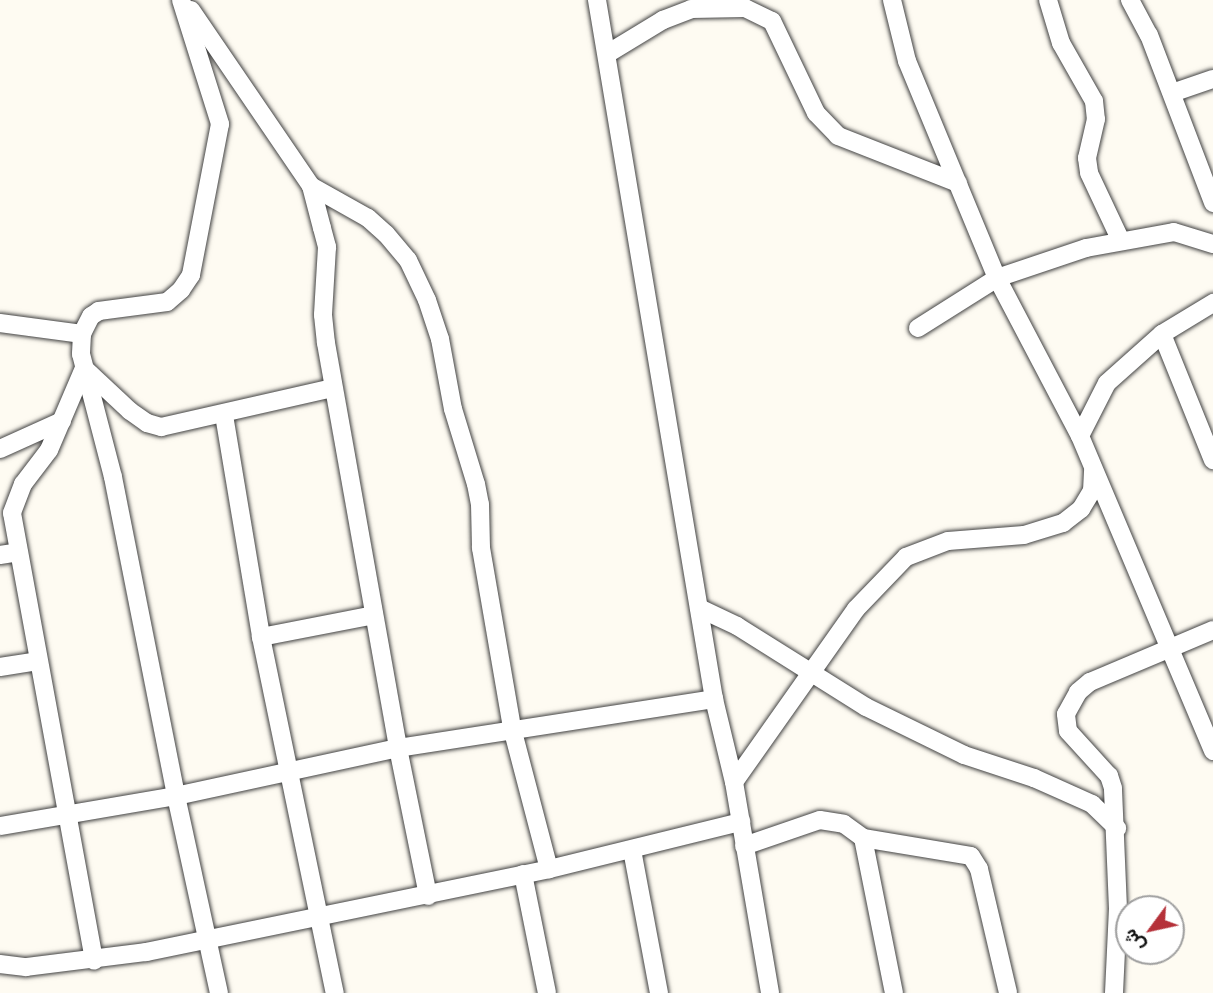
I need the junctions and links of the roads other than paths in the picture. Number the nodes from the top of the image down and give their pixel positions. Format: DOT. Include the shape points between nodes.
graph roads {
  1 [pos="183,0"];
  2 [pos="597,0"];
  3 [pos="891,0"];
  4 [pos="1048,0"];
  5 [pos="1130,0"];
  6 [pos="607,54"];
  7 [pos="1213,79"];
  8 [pos="1172,93"];
  9 [pos="958,183"];
  10 [pos="311,186"];
  11 [pos="1213,203"];
  12 [pos="1121,241"];
  13 [pos="1213,244"];
  14 [pos="996,278"];
  15 [pos="1213,303"];
  16 [pos="0,323"];
  17 [pos="918,328"];
  18 [pos="82,334"];
  19 [pos="1162,334"];
  20 [pos="84,368"];
  21 [pos="333,388"];
  22 [pos="223,415"];
  23 [pos="62,421"];
  24 [pos="1080,436"];
  25 [pos="0,449"];
  26 [pos="1212,457"];
  27 [pos="1093,467"];
  28 [pos="19,552"];
  29 [pos="0,555"];
  30 [pos="699,608"];
  31 [pos="374,615"];
  32 [pos="1213,630"];
  33 [pos="261,637"];
  34 [pos="1169,647"];
  35 [pos="38,661"];
  36 [pos="0,667"];
  37 [pos="811,671"];
  38 [pos="714,699"];
  39 [pos="512,728"];
  40 [pos="398,748"];
  41 [pos="1213,751"];
  42 [pos="287,772"];
  43 [pos="734,782"];
  44 [pos="176,796"];
  45 [pos="68,815"];
  46 [pos="741,822"];
  47 [pos="0,826"];
  48 [pos="1117,828"];
  49 [pos="863,838"];
  50 [pos="744,846"];
  51 [pos="632,850"];
  52 [pos="549,869"];
  53 [pos="523,874"];
  54 [pos="428,895"];
  55 [pos="321,917"];
  56 [pos="209,938"];
  57 [pos="94,961"];
  58 [pos="0,964"];
  59 [pos="1107,991"];
  60 [pos="219,993"];
  61 [pos="335,993"];
  62 [pos="547,993"];
  63 [pos="659,993"];
  64 [pos="770,993"];
  65 [pos="894,993"];
  66 [pos="1008,993"];
  1 -- 10 [label="street"];
  1 -- 18 [label="street" via="220,124 191,275 167,302 99,311"];
  2 -- 6 [label="street"];
  3 -- 9 [label="street" via="907,61"];
  4 -- 12 [label="street" via="1061,43 1094,101 1088,173"];
  5 -- 8 [label="street"];
  6 -- 9 [label="street" via="663,20 691,9 745,8 772,22 816,114 838,136"];
  6 -- 30 [label="street"];
  7 -- 8 [label="street"];
  8 -- 11 [label="street"];
  9 -- 14 [label="street"];
  10 -- 21 [label="street" via="327,247 323,315"];
  10 -- 39 [label="street" via="368,218 386,234 408,260 427,300 480,504 481,548"];
  12 -- 13 [label="street" via="1174,232"];
  12 -- 14 [label="street"];
  14 -- 17 [label="street"];
  14 -- 24 [label="street"];
  15 -- 19 [label="street"];
  16 -- 18 [label="street"];
  18 -- 20 [label="street"];
  19 -- 24 [label="street" via="1107,383"];
  19 -- 26 [label="street"];
  20 -- 22 [label="street" via="147,423 161,427"];
  20 -- 23 [label="street"];
  20 -- 44 [label="street" via="113,477"];
  21 -- 22 [label="street"];
  21 -- 31 [label="street"];
  22 -- 33 [label="street"];
  23 -- 25 [label="street"];
  23 -- 28 [label="street" via="14,504"];
  24 -- 27 [label="street"];
  27 -- 34 [label="street"];
  27 -- 37 [label="street" via="1092,491 1081,509 1063,523 1024,535 948,541 906,557 856,609"];
  28 -- 29 [label="street"];
  28 -- 35 [label="street"];
  30 -- 37 [label="street"];
  30 -- 38 [label="street"];
  31 -- 33 [label="street"];
  31 -- 40 [label="street"];
  32 -- 34 [label="street"];
  33 -- 42 [label="street"];
  34 -- 41 [label="street"];
  34 -- 48 [label="street" via="1090,682 1078,692 1066,714 1068,731 1109,776"];
  35 -- 36 [label="street"];
  35 -- 45 [label="street"];
  37 -- 43 [label="street"];
  37 -- 48 [label="street" via="866,706 964,755 1034,778 1092,804"];
  38 -- 39 [label="street"];
  38 -- 43 [label="street"];
  39 -- 40 [label="street"];
  39 -- 52 [label="street"];
  40 -- 42 [label="street"];
  40 -- 54 [label="street"];
  42 -- 44 [label="street"];
  42 -- 55 [label="street"];
  43 -- 46 [label="street"];
  44 -- 45 [label="street"];
  44 -- 56 [label="street"];
  45 -- 47 [label="street"];
  45 -- 57 [label="street"];
  46 -- 50 [label="street"];
  46 -- 51 [label="street"];
  48 -- 59 [label="street" via="1118,909"];
  49 -- 50 [label="street" via="844,824 820,820"];
  49 -- 65 [label="street"];
  49 -- 66 [label="street" via="946,849 976,861"];
  50 -- 64 [label="street"];
  51 -- 52 [label="street"];
  51 -- 63 [label="street"];
  52 -- 53 [label="street"];
  53 -- 54 [label="street"];
  53 -- 62 [label="street"];
  54 -- 55 [label="street"];
  55 -- 56 [label="street"];
  55 -- 61 [label="street"];
  56 -- 57 [label="street"];
  56 -- 60 [label="street"];
  57 -- 58 [label="street" via="26,967"];
}
